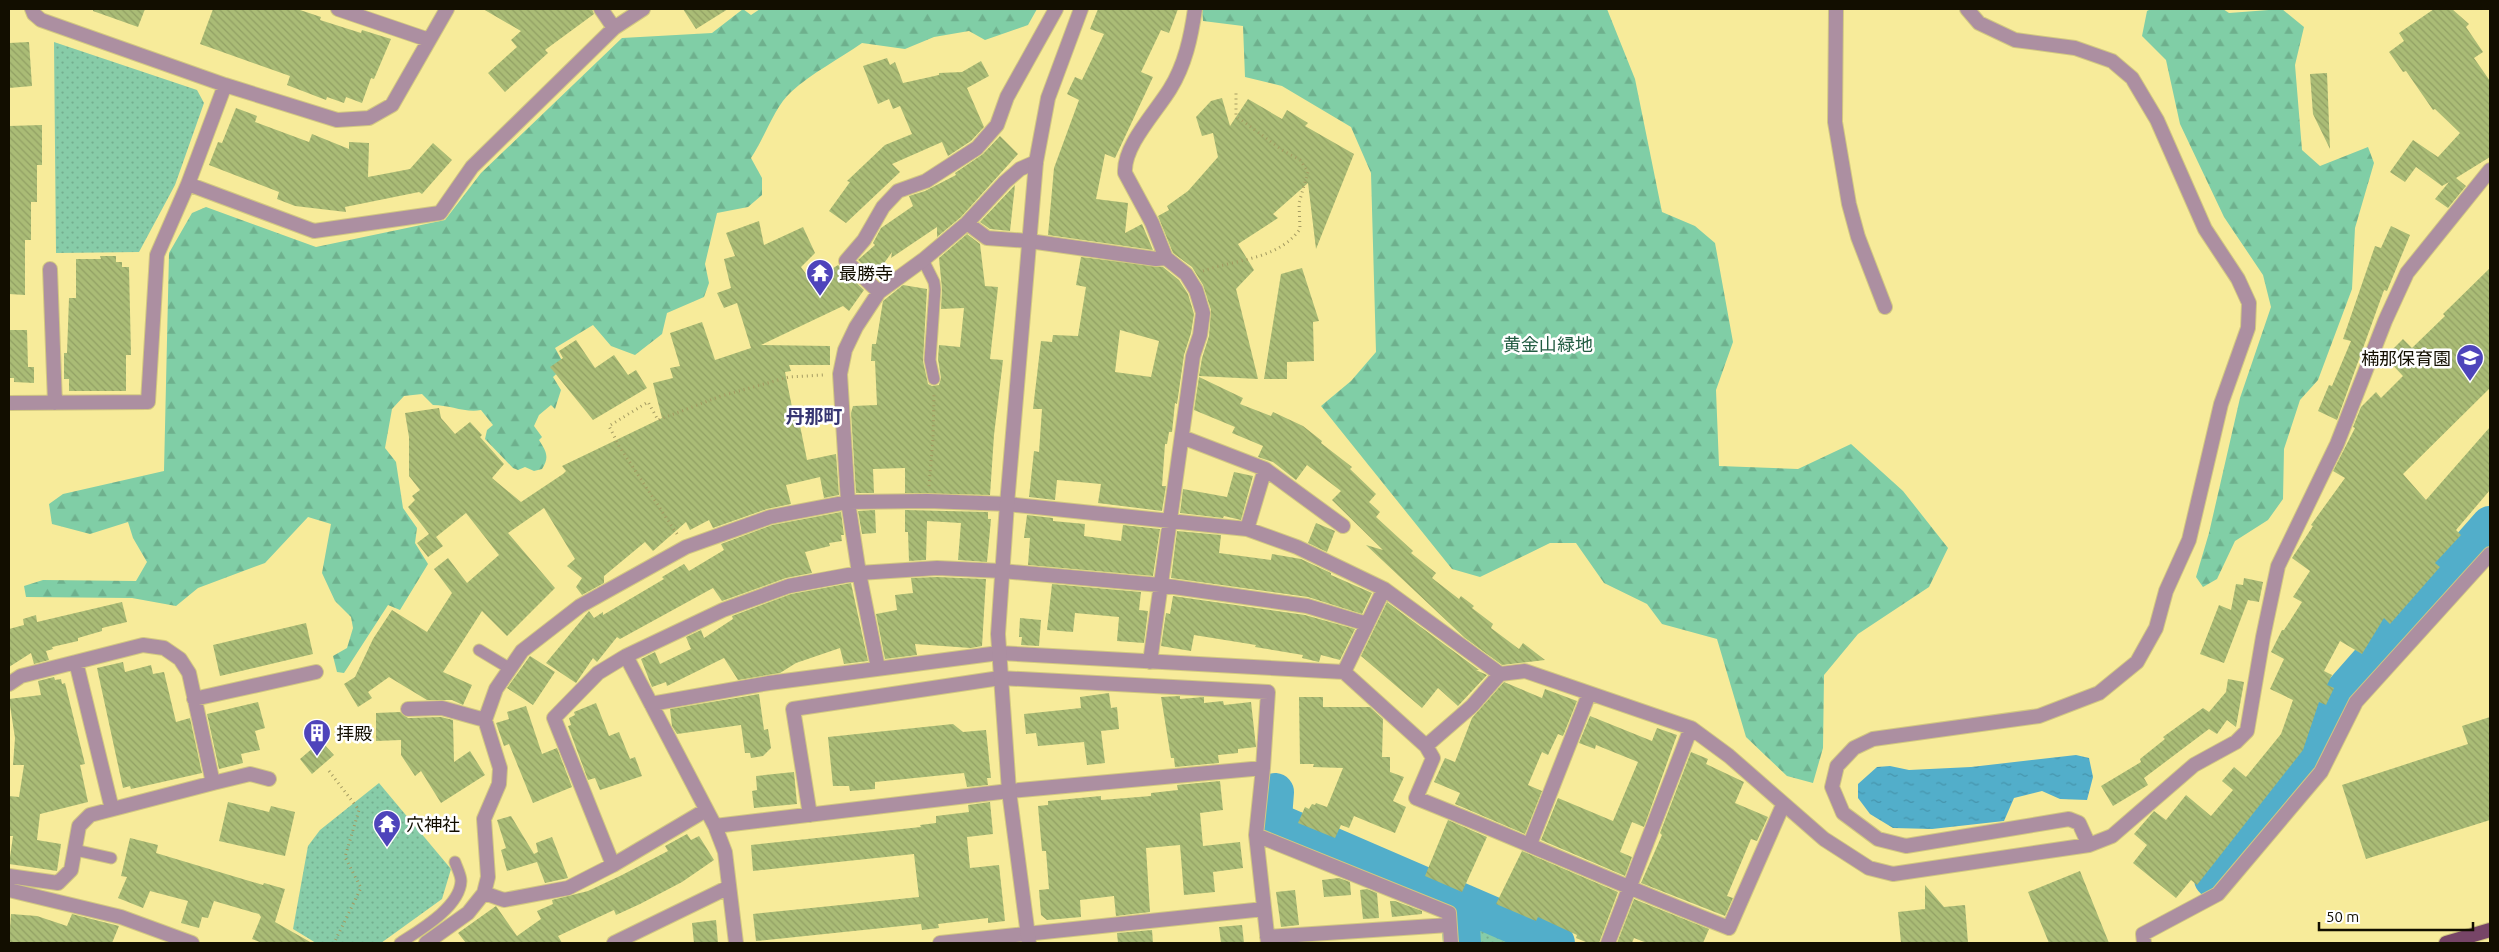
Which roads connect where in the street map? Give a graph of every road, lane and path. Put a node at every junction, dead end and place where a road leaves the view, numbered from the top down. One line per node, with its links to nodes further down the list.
1 (32, 9): 13 (street)
2 (338, 9): 12 (street)
3 (447, 9): 12 (street)
4 (601, 9): 11 (street)
5 (643, 9): 11 (street)
6 (1056, 9): 24 (street)
7 (1080, 9): 15 (street)
8 (1195, 9): 20 (street)
9 (1836, 9): 25 (street)
10 (1967, 9): 76 (street)
11 (614, 28): 17 (street)
12 (429, 40): 13 (street)
13 (226, 85): 17 (street)
14 (1236, 90): 23 (path)
15 (1036, 162): 18 (street); 19 (street)
16 (2490, 170): 76 (street)
17 (188, 184): 29 (street)
18 (967, 223): 19 (street); 21 (street)
19 (1029, 241): 20 (street); 34 (street)
20 (1166, 258): 23 (street)
21 (923, 260): 24 (street); 27 (lane)
22 (50, 269): 29 (street)
23 (1186, 274): 30 (street)
24 (879, 292): 26 (street)
25 (1885, 307)
26 (840, 374): 33 (street); 38 (path)
27 (934, 379): 32 (path)
28 (9, 403): 29 (street)
29 (55, 403)
30 (1182, 437): 31 (street); 35 (street)
31 (1265, 469): 36 (street); 37 (street)
32 (928, 501): 33 (street); 34 (street)
33 (848, 502): 38 (street); 41 (street)
34 (1007, 504): 35 (street); 40 (street)
35 (1169, 520): 37 (street); 42 (street)
36 (1343, 526)
37 (1247, 530): 43 (street)
38 (686, 547): 50 (street)
39 (2490, 554): 100 (street)
40 (1002, 571): 41 (street); 42 (street); 46 (street)
41 (859, 573): 47 (street); 51 (street)
42 (1160, 585): 44 (street); 49 (street)
43 (1384, 590): 44 (street); 54 (street)
44 (1368, 624): 53 (street)
45 (479, 650): 50 (lane)
46 (999, 653): 49 (street); 51 (street); 55 (street)
47 (626, 656): 59 (street); 80 (street)
48 (76, 662): 56 (street); 58 (street); 70 (street)
49 (1150, 662): 53 (street)
50 (509, 668): 61 (street)
51 (878, 668): 59 (street)
52 (316, 672): 58 (street)
53 (1344, 672): 63 (street)
54 (1500, 674): 57 (street); 63 (street)
55 (1000, 678): 64 (street); 68 (street); 72 (street)
56 (9, 684)
57 (1589, 694): 62 (street); 75 (street)
58 (194, 699): 67 (street)
59 (651, 704): 71 (street)
60 (408, 709): 61 (street)
61 (485, 720): 85 (street)
62 (1691, 728): 69 (street); 83 (street)
63 (1426, 746): 75 (street)
64 (1263, 768): 68 (street); 74 (street)
65 (329, 772): 92 (path)
66 (269, 779): 67 (street)
67 (213, 783): 70 (street)
68 (1009, 791): 72 (street); 89 (street)
69 (1783, 805): 76 (street); 83 (street)
70 (112, 809): 77 (street)
71 (706, 810): 73 (street); 80 (street)
72 (810, 814): 73 (street)
73 (715, 826): 82 (street)
74 (1256, 835): 86 (street); 87 (street)
75 (1530, 844): 83 (street)
76 (2089, 845)
77 (75, 850): 78 (lane); 81 (street)
78 (112, 858)
79 (455, 862): 93 (lane)
80 (613, 865): 85 (street)
81 (9, 876)
82 (729, 887): 95 (street); 96 (street)
83 (1630, 889): 99 (street)
84 (9, 890): 91 (street)
85 (484, 893): 94 (street)
86 (1264, 908): 89 (street); 90 (street)
87 (1449, 925): 90 (street); 98 (street)
88 (2490, 930): 101 (main road)
89 (1028, 938): 97 (street)
90 (1268, 940)
91 (192, 943)
92 (334, 943)
93 (400, 943)
94 (426, 943)
95 (614, 943)
96 (736, 943)
97 (940, 943)
98 (1451, 943)
99 (1608, 943)
100 (2144, 943)
101 (2446, 943)

